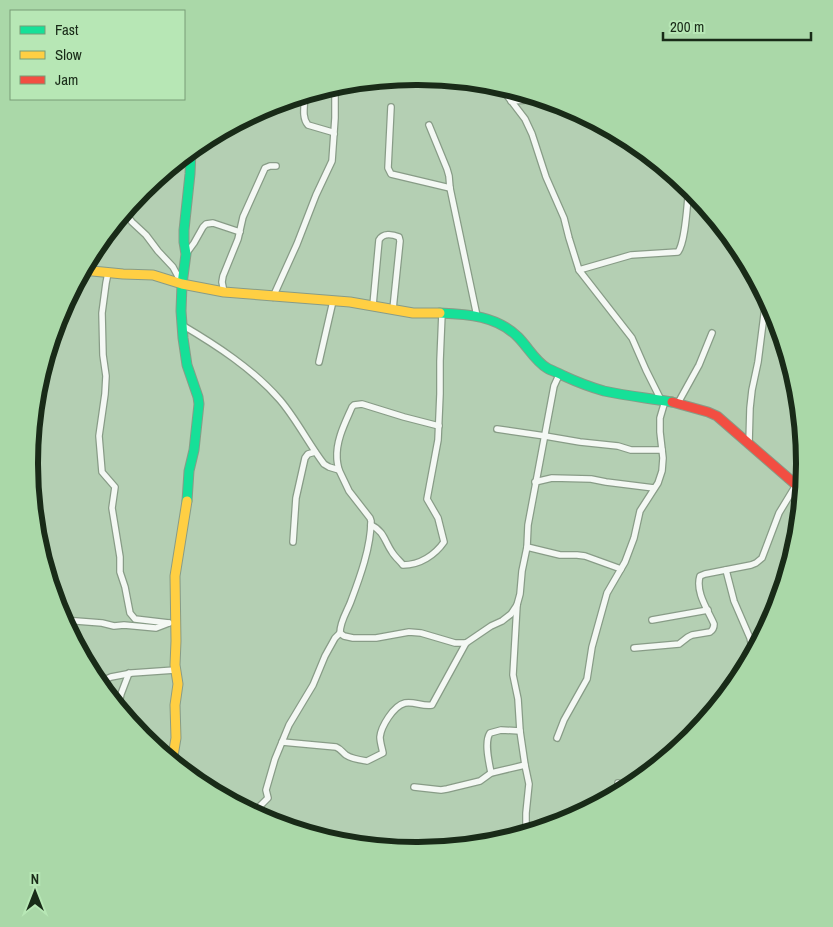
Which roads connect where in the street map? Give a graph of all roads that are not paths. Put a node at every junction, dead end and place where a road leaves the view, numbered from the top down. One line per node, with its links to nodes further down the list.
1 (335, 94): 8 (street)
2 (507, 95): 3 (street)
3 (511, 101): 4 (street); 16 (street)
4 (525, 101)
5 (305, 102): 8 (street)
6 (391, 107): 11 (street)
7 (429, 125): 11 (street)
8 (334, 134): 21 (street)
9 (191, 160): 15 (street)
10 (276, 166): 14 (street)
11 (450, 188): 27 (street)
12 (688, 200): 16 (street)
13 (129, 218): 19 (street)
14 (240, 232): 15 (street); 20 (street)
15 (186, 254): 19 (street)
16 (579, 270): 32 (street)
17 (90, 271): 18 (street)
18 (108, 273): 19 (street); 54 (street)
19 (182, 284): 20 (street); 28 (street)
20 (224, 292): 21 (street)
21 (273, 296): 22 (street)
22 (333, 300): 23 (street); 30 (street)
23 (373, 305): 24 (street); 24 (street)
24 (393, 309): 25 (street)
25 (442, 313): 27 (street); 34 (street)
26 (764, 313): 37 (street)
27 (478, 316): 31 (street)
28 (182, 325): 39 (street); 54 (street)
29 (712, 333): 33 (street)
30 (319, 362)
31 (560, 374): 32 (street); 36 (street)
32 (663, 400): 33 (street); 38 (street)
33 (678, 403): 37 (street)
34 (439, 426): 40 (street); 45 (street)
35 (497, 429): 36 (street)
36 (545, 436): 38 (street); 41 (street)
37 (749, 443): 42 (street)
38 (662, 450): 43 (street)
39 (315, 452): 40 (street); 46 (street)
40 (339, 470): 45 (street)
41 (535, 482): 43 (street); 47 (street)
42 (795, 484)
43 (654, 488): 48 (street)
44 (794, 493): 49 (street)
45 (371, 525): 55 (street)
46 (293, 542)
47 (527, 547): 48 (street); 50 (street)
48 (621, 569): 64 (street)
49 (726, 570): 51 (street); 57 (street)
50 (517, 605): 56 (street); 63 (street)
51 (708, 610): 52 (street); 58 (street)
52 (652, 620)
53 (72, 621): 54 (street)
54 (172, 621): 59 (street)
55 (340, 633): 56 (street); 65 (street)
56 (466, 642): 65 (street)
57 (751, 642)
58 (634, 648)
59 (175, 670): 60 (street); 66 (street)
60 (130, 673): 61 (street); 62 (street)
61 (105, 680)
62 (120, 699)
63 (520, 731): 67 (street); 68 (street)
64 (557, 738)
65 (282, 742): 70 (street)
66 (173, 753)
67 (525, 765): 68 (street); 71 (street)
68 (490, 772): 69 (street)
69 (414, 787)
70 (258, 808)
71 (526, 826)

